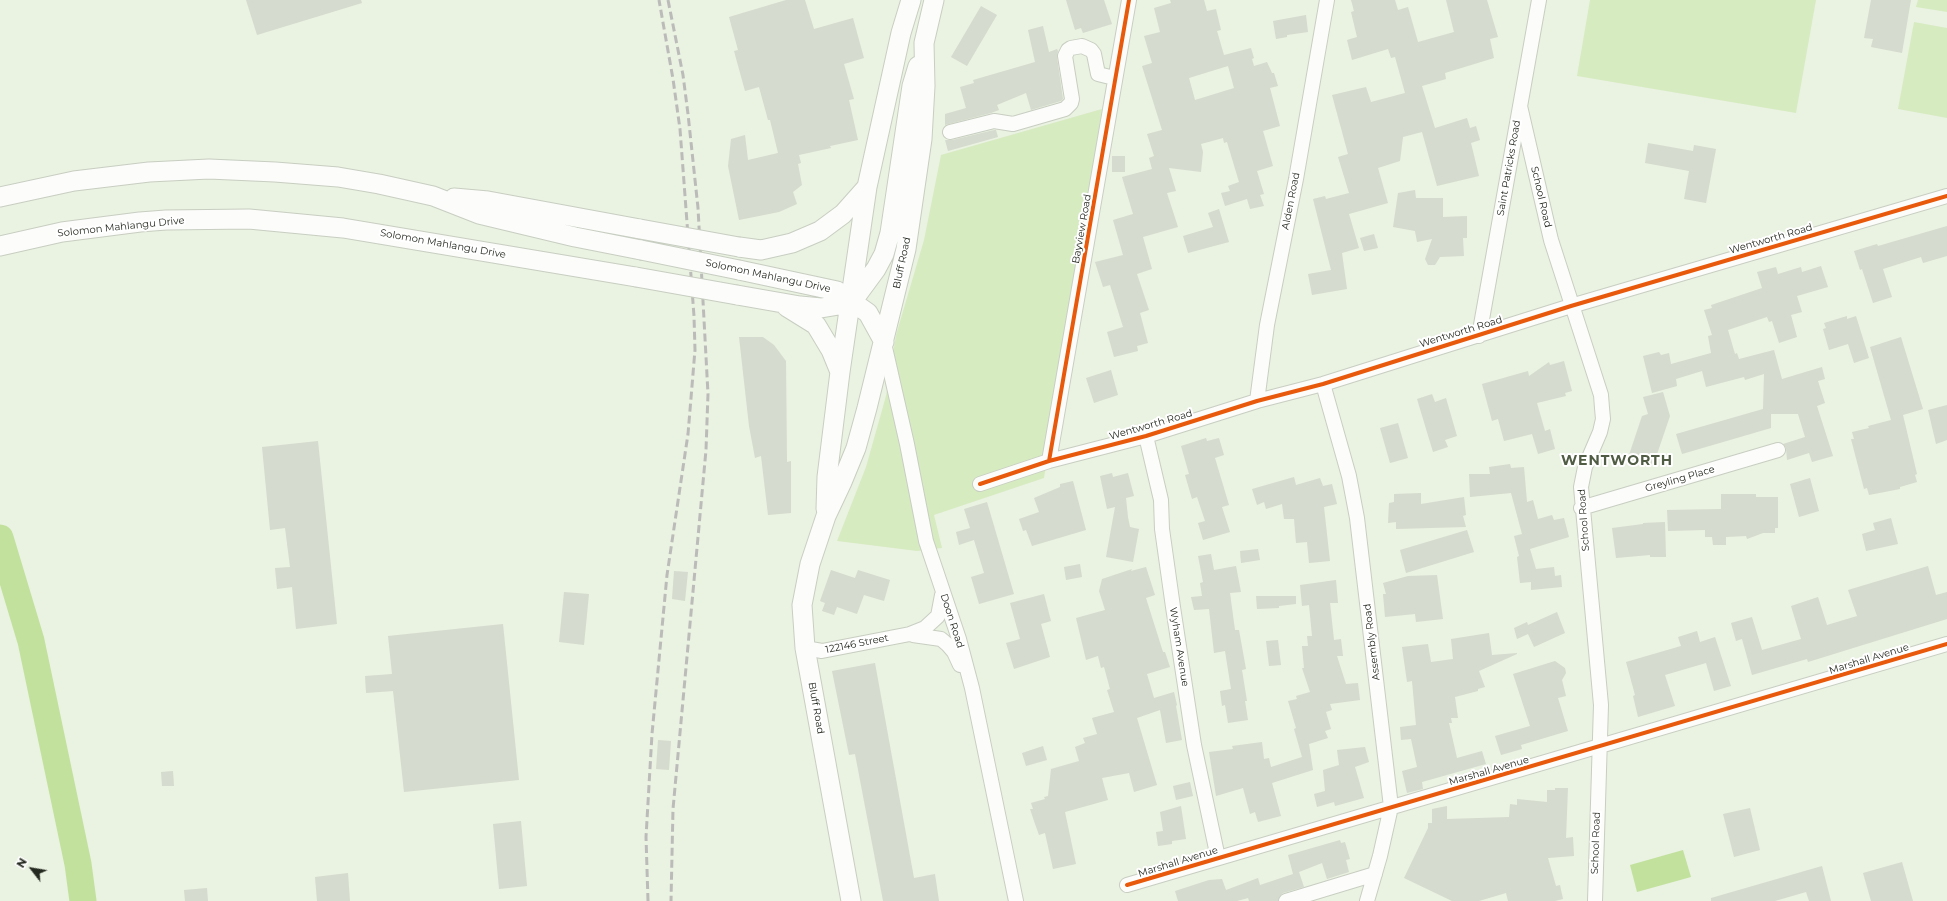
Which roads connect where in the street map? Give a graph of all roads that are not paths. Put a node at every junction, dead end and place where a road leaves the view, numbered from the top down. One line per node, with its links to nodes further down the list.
1 (911, 0): 10 (main road, Bluff Road)
2 (934, 0): 6 (main road, Bluff Road)
3 (1128, 0): 7 (street, Bayview Road)
4 (1327, 0): 22 (street, Alden Road)
5 (1539, 0): 8 (street, Saint Patricks Road)
6 (924, 44): 16 (main road); 19 (main road, Bluff Road)
7 (1114, 78): 9 (street); 25 (street, Bayview Road)
8 (1520, 106): 17 (street, School Road); 18 (street, Saint Patricks Road)
9 (950, 132)
10 (867, 187): 11 (main road, bridge); 16 (main road, Bluff Road)
11 (433, 196): 13 (main road, Solomon Mahlangu Drive); 16 (main road, Solomon Mahlangu Drive, bridge)
12 (1947, 196): 17 (street, Wentworth Road)
13 (0, 197)
14 (0, 246): 15 (main road, Solomon Mahlangu Drive, bridge)
15 (779, 302): 16 (main road, Solomon Mahlangu Drive); 20 (main road)
16 (852, 303): 19 (main road); 20 (main road, Bluff Road)
17 (1571, 306): 18 (street, Wentworth Road); 27 (street, School Road)
18 (1479, 336): 21 (street, Wentworth Road)
19 (884, 342): 28 (main road, Bluff Road); 29 (street, Doon Road)
20 (840, 372): 28 (main road, Bluff Road)
21 (1323, 384): 22 (street, Wentworth Road); 35 (street, Assembly Road)
22 (1257, 401): 23 (street, Wentworth Road)
23 (1146, 436): 25 (street, Wentworth Road); 36 (street, Wyham Avenue)
24 (1778, 450): 27 (street, Greyling Place)
25 (1049, 461): 26 (street, Wentworth Road)
26 (980, 484)
27 (1582, 508): 34 (street, School Road)
28 (826, 516): 32 (main road, Bluff Road)
29 (942, 592): 30 (street, 122146 Street); 33 (street, Doon Road)
30 (910, 634): 32 (street, 122146 Street); 33 (street, 122146 Street)
31 (1947, 644): 34 (street, Marshall Avenue)
32 (804, 648): 39 (main road, Bluff Road)
33 (972, 688): 40 (street, Doon Road)
34 (1599, 748): 35 (street, Marshall Avenue); 43 (street, School Road)
35 (1391, 807): 36 (street, Marshall Avenue); 37 (street, Assembly Road)
36 (1218, 858): 38 (street, Marshall Avenue)
37 (1375, 874): 41 (street); 42 (street, Assembly Road)
38 (1128, 885)
39 (851, 901)
40 (1016, 901)
41 (1286, 901)
42 (1367, 901)
43 (1595, 901)

